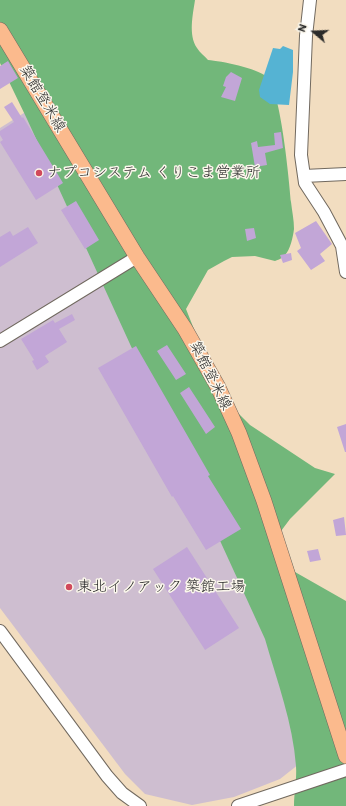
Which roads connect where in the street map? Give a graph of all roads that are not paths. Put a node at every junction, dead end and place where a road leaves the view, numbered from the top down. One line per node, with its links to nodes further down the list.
1 (310, 0): 4 (street)
2 (0, 30): 5 (main road, 築館登米線)
3 (346, 174): 4 (street)
4 (304, 176): 6 (street)
5 (137, 257): 7 (street); 9 (main road, 築館登米線)
6 (346, 272)
7 (0, 341)
8 (0, 631): 11 (street)
9 (346, 756)
10 (346, 770): 12 (street)
11 (140, 806)
12 (238, 806)

